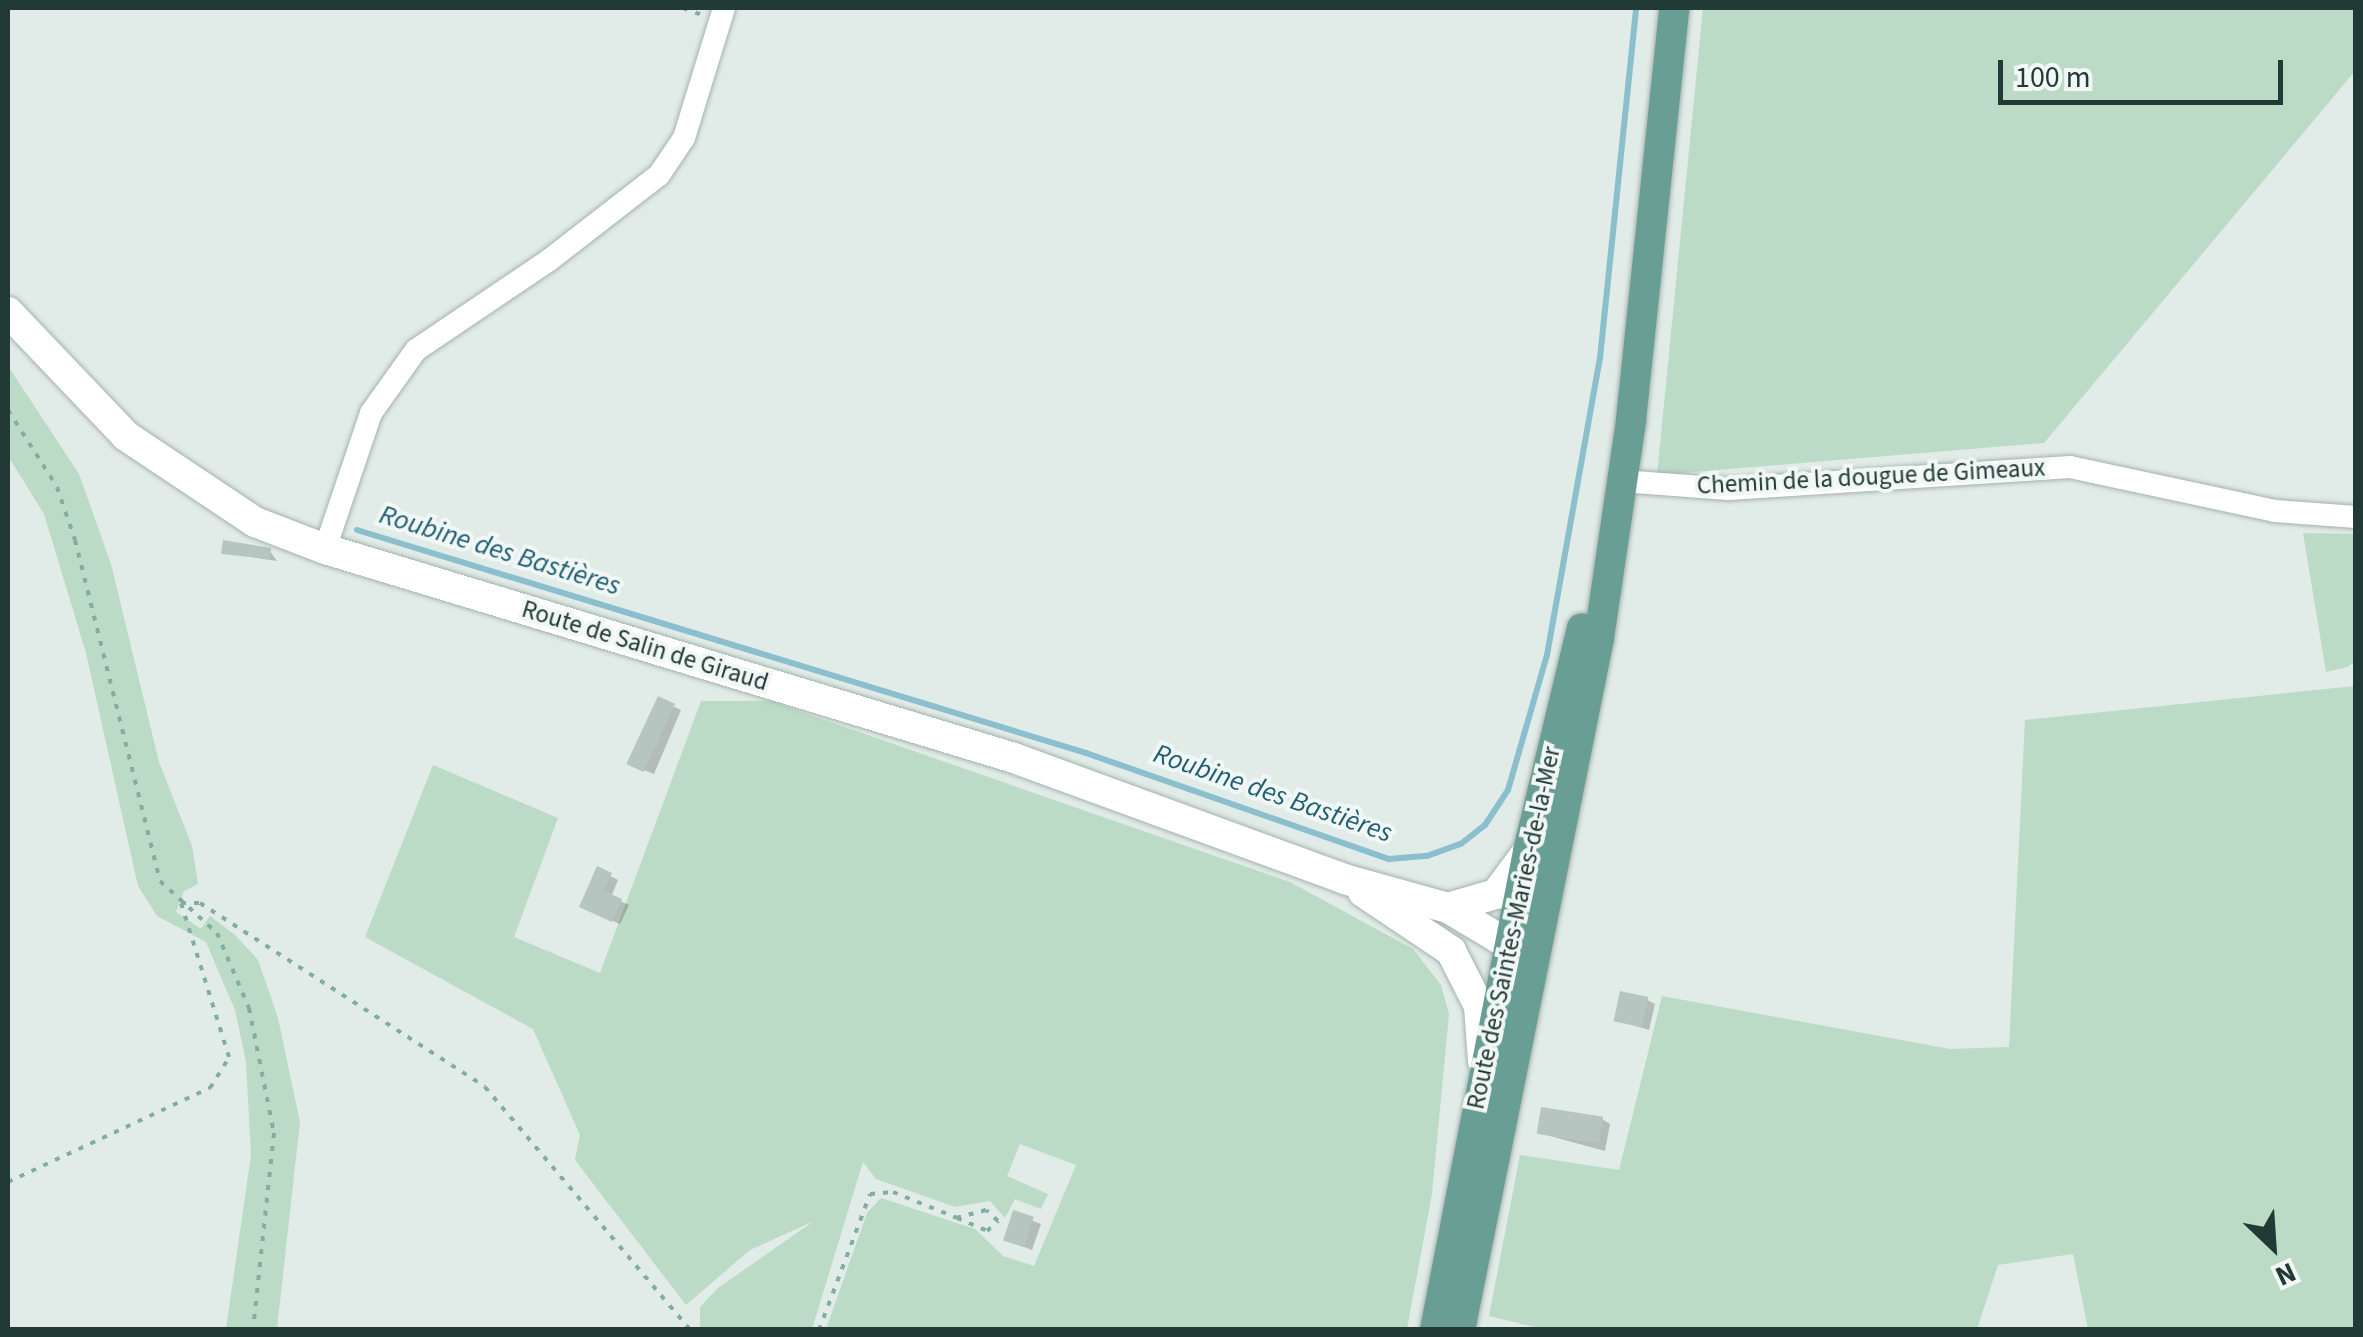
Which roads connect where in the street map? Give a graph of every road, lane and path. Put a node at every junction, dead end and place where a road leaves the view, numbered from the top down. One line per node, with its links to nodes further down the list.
1 (724, 8): 8 (street)
2 (1674, 8): 5 (main road, Route des Saintes-Maries-de-la-Mer)
3 (8, 312): 8 (main road, Route de Salin de Giraud)
4 (8, 410): 11 (path)
5 (1622, 481): 6 (street, Chemin de la dougue de Gimeaux); 7 (main road, Route des Saintes-Maries-de-la-Mer)
6 (2356, 517)
7 (1612, 530): 9 (main road, Route des Saintes-Maries-de-la-Mer); 14 (main road, Route des Saintes-Maries-de-la-Mer)
8 (325, 549): 10 (main road, Route de Salin de Giraud)
9 (1528, 850): 12 (main road); 14 (main road, Route des Saintes-Maries-de-la-Mer)
10 (1344, 879): 12 (main road, Route de Salin de Giraud); 13 (main road, Route de Salin de Giraud)
11 (181, 903): 16 (path); 18 (path); 19 (path)
12 (1448, 908): 14 (main road, Route de Salin de Giraud)
13 (1451, 950): 14 (main road, Route de Salin de Giraud); 15 (main road, Route de Salin de Giraud)
14 (1515, 954): 15 (main road, Route des Saintes-Maries-de-la-Mer); 22 (main road, Route des Saintes-Maries-de-la-Mer)
15 (1483, 1068): 21 (main road, Route des Saintes-Maries-de-la-Mer)
16 (8, 1182)
17 (957, 1218): 17 (path); 20 (path)
18 (253, 1330)
19 (690, 1330)
20 (819, 1330)
21 (1435, 1330)
22 (1460, 1330)

